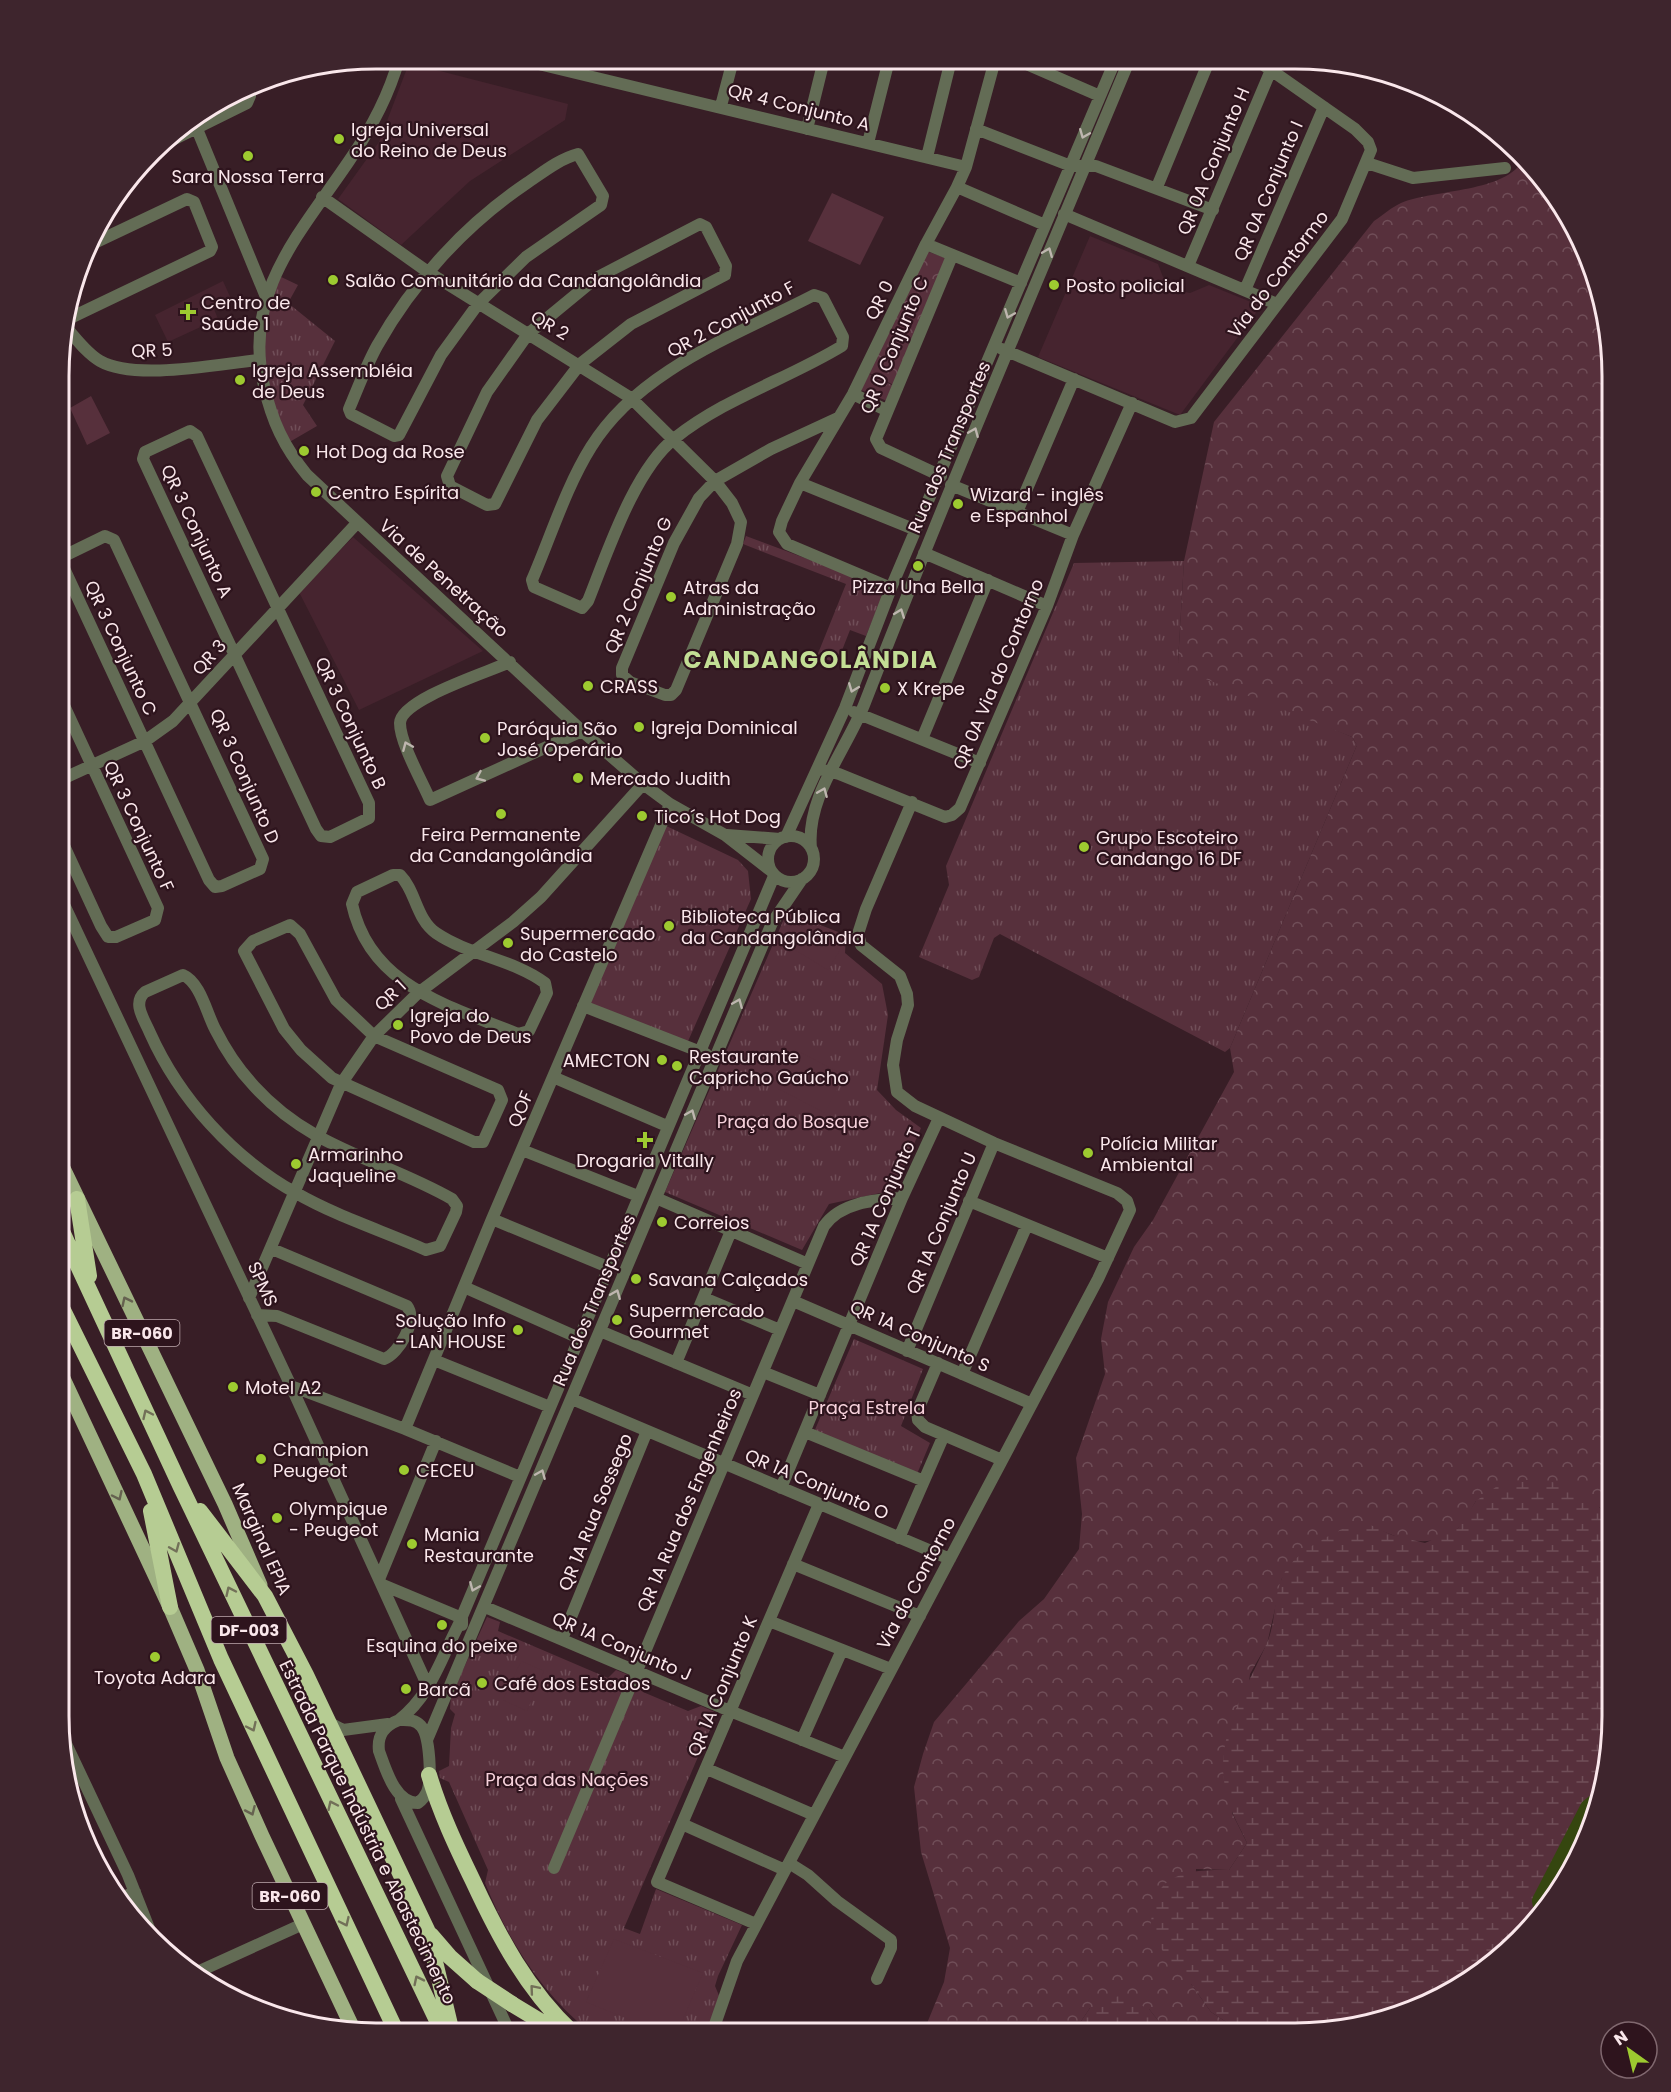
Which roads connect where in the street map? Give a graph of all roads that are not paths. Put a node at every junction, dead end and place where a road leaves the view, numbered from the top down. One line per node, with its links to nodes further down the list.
1 (395, 69): 30 (street, Via de Penetração)
2 (561, 69): 15 (street, QR 4 Conjunto A)
3 (731, 69): 15 (street)
4 (822, 69): 18 (street)
5 (887, 69): 21 (street)
6 (949, 69): 22 (street)
7 (993, 69): 19 (street, QR 0)
8 (1038, 69): 14 (street)
9 (1112, 69): 14 (street, Rua dos Transportes)
10 (1126, 69): 24 (street, Rua dos Transportes)
11 (1206, 69): 29 (street)
12 (1271, 70): 16 (street); 31 (street, QR 0A Conjunto H)
13 (250, 96): 17 (street)
14 (1100, 96): 25 (street, Rua dos Transportes, one-way to 25)
15 (721, 106): 18 (street, QR 4 Conjunto A)
16 (1324, 107): 23 (street); 40 (street, QR 0A Conjunto I)
17 (196, 129): 20 (street); 41 (street)
18 (807, 129): 21 (street, QR 4 Conjunto A)
19 (976, 129): 25 (street); 26 (street, QR 0)
20 (188, 133)
21 (868, 143): 22 (street, QR 4 Conjunto A)
22 (927, 157): 26 (street, QR 4 Conjunto A)
23 (1367, 163): 27 (street); 43 (street, Via do Contormo)
24 (1086, 165): 25 (street); 29 (street); 32 (street, Rua dos Transportes)
25 (1071, 166): 33 (street, Rua dos Transportes)
26 (966, 168): 28 (street, QR 0)
27 (1505, 168)
28 (957, 187): 33 (street); 35 (street, QR 0)
29 (1157, 187): 31 (street)
30 (322, 197): 38 (street, QR 2); 41 (street, Via de Penetração)
31 (1213, 210): 37 (street, QR 0A Conjunto H)
32 (1064, 214): 37 (street); 48 (street, Rua dos Transportes, one-way to 32)
33 (1045, 225): 39 (street, Rua dos Transportes)
34 (101, 240): 44 (street)
35 (926, 244): 36 (street); 52 (street, QR 0)
36 (952, 256): 39 (street); 55 (street, QR 0 Conjunto C)
37 (1188, 266): 40 (street)
38 (428, 272): 42 (street, QR 2); 42 (street); 42 (street)
39 (1021, 283): 47 (street, Rua dos Transportes, one-way to 47)
40 (1245, 290): 43 (street)
41 (266, 297): 49 (street, Via de Penetração)
42 (478, 304): 46 (street, QR 2)
43 (1277, 304): 54 (street, Via do Contormo)
44 (75, 318)
45 (73, 332): 49 (street, QR 5)
46 (528, 334): 50 (street, QR 2); 50 (street); 50 (street)
47 (995, 346): 48 (street, Via do Contormo); 58 (street, Rua dos Transportes)
48 (1008, 352): 51 (street, Via do Contormo); 61 (street, Rua dos Transportes, one-way to 48)
49 (258, 360): 64 (street, Via de Penetração)
50 (580, 364): 53 (street, QR 2)
51 (1074, 378): 54 (street, Via do Contormo); 63 (street)
52 (852, 394): 55 (street); 56 (street, QR 0)
53 (631, 398): 57 (street, QR 2); 57 (street); 57 (street, QR 2 Conjunto F)
54 (1132, 403): 66 (street, QR 0A Via do Contorno)
55 (886, 410): 58 (street, QR 0 Conjunto C)
56 (838, 418): 59 (street); 60 (street, QR 0)
57 (673, 439): 59 (street, QR 2)
58 (941, 476): 65 (street, Rua dos Transportes)
59 (715, 481): 62 (street, QR 2); 62 (street, QR 2 Conjunto G)
60 (800, 483): 65 (street); 73 (street, QR 0)
61 (951, 485): 63 (street); 67 (street, Rua dos Transportes)
62 (737, 511)
63 (1017, 512): 66 (street)
64 (357, 523): 75 (street, QR 3); 77 (street, Via de Penetração)
65 (916, 530): 69 (street, Rua dos Transportes)
66 (1073, 535): 74 (street, QR 0A Via do Contorno)
67 (924, 553): 70 (street, Rua dos Transportes); 72 (street)
68 (69, 554): 78 (street, QR 3 Conjunto C)
69 (902, 563): 70 (street); 73 (street, Rua dos Transportes)
70 (917, 568): 80 (street, Rua dos Transportes, one-way to 70)
71 (69, 579): 84 (street, QR 3 Conjunto C)
72 (988, 580): 74 (street); 83 (street)
73 (891, 588): 79 (street, Rua dos Transportes, one-way to 79)
74 (1047, 606): 85 (street, QR 0A Via do Contorno)
75 (278, 610): 76 (street, QR 3); 76 (street, QR 3 Conjunto A); 76 (street, QR 3 Conjunto B)
76 (235, 656): 78 (street, QR 3)
77 (510, 662): 82 (street, Via de Penetração); 82 (street, one-way to 77)
78 (192, 703): 84 (street, QR 3); 84 (street, QR 3 Conjunto D)
79 (845, 708): 80 (street); 87 (street, Rua dos Transportes)
80 (860, 715): 83 (street); 87 (street, Rua dos Transportes)
81 (69, 716): 86 (street, QR 3 Conjunto F)
82 (582, 731): 89 (street, Via de Penetração)
83 (922, 739): 85 (street)
84 (145, 741): 86 (street, QR 3)
85 (980, 763): 90 (street, QR 0A Via do Contorno)
86 (92, 766): 88 (street, QR 3); 95 (street, QR 3 Conjunto F)
87 (825, 770): 90 (street); 93 (street, Rua dos Transportes); 94 (street, Rua dos Transportes, one-way to 87)
88 (69, 776)
89 (643, 784): 91 (street, Via de Penetração); 99 (street, QR 1)
90 (912, 802): 107 (street)
91 (670, 804): 92 (street, Via de Penetração); 101 (street, QOF)
92 (725, 835): 93 (street, Via de Penetração); 96 (street, Via de Penetração)
93 (783, 838): 94 (street); 96 (street)
94 (811, 848): 97 (street)
95 (69, 857)
96 (772, 873): 97 (street); 103 (street, Rua dos Transportes)
97 (802, 879): 104 (street, Rua dos Transportes, one-way to 97)
98 (69, 915): 131 (street, SPMS)
99 (474, 951): 100 (street, QR 1); 100 (street); 100 (street)
100 (418, 993): 102 (street, QR 1)
101 (583, 1006): 103 (street); 105 (street, QOF)
102 (374, 1036): 106 (street, QR 1); 106 (street); 106 (street)
103 (700, 1052): 104 (street); 108 (street, Rua dos Transportes)
104 (715, 1057): 115 (street, Rua dos Transportes, one-way to 104)
105 (553, 1077): 108 (street); 111 (street, QOF)
106 (341, 1084): 109 (street, QR 1)
107 (939, 1118): 110 (street); 116 (street, QR 1A Conjunto T)
108 (667, 1126): 114 (street, Rua dos Transportes)
109 (318, 1138): 113 (street, QR 1); 113 (street); 113 (street)
110 (994, 1143): 118 (street, QR 1A Conjunto U); 126 (street, Via do Contorno)
111 (522, 1150): 114 (street); 119 (street, QOF)
112 (69, 1182): 117 (main road, Marginal EPIA / BR-060)
113 (296, 1193): 124 (street, QR 1)
114 (638, 1196): 123 (street, Rua dos Transportes)
115 (656, 1198): 121 (street); 125 (street, Rua dos Transportes)
116 (902, 1198): 127 (street, QR 1A Rua dos Engenheiros); 135 (street, QR 1A Conjunto T)
117 (77, 1199): 130 (highway); 174 (main road, Marginal EPIA / BR-060, one-way to 117)
118 (969, 1201): 120 (street); 142 (street, QR 1A Conjunto U)
119 (492, 1219): 128 (street); 129 (street, QOF)
120 (1027, 1225): 126 (street); 147 (street)
121 (731, 1231): 127 (street); 132 (street)
122 (69, 1245): 130 (highway, Estrada Parque Indústria e Abastecimento / DF-003)
123 (616, 1246): 125 (street); 128 (street, Rua dos Transportes)
124 (272, 1249): 131 (street, QR 1); 134 (street)
125 (633, 1253): 139 (street, Rua dos Transportes, one-way to 125)
126 (1108, 1258): 153 (street, Via do Contorno)
127 (808, 1264): 133 (street, QR 1A Rua dos Engenheiros)
128 (608, 1267): 141 (street, Rua dos Transportes)
129 (464, 1287): 141 (street); 143 (street, QOF)
130 (92, 1295): 165 (highway, Estrada Parque Indústria e Abastecimento / DF-003, one-way to 130)
131 (249, 1298): 134 (street, SPMS)
132 (704, 1298): 138 (street); 144 (street)
133 (793, 1301): 135 (street, QR 1A Conjunto S); 138 (street, QR 1A Rua dos Engenheiros)
134 (257, 1315): 148 (street, SPMS)
135 (850, 1324): 142 (street, QR 1A Conjunto S); 151 (street, QR 1A Conjunto T)
136 (69, 1325): 140 (highway, DF-003)
137 (69, 1329): 140 (highway)
138 (780, 1330): 146 (street, QR 1A Rua dos Engenheiros)
139 (600, 1332): 144 (street); 152 (street, Rua dos Transportes)
140 (73, 1334): 162 (highway, DF-003)
141 (579, 1338): 154 (street, Rua dos Transportes)
142 (908, 1351): 145 (street, QR 1A Conjunto S)
143 (434, 1360): 154 (street); 155 (street, QOF)
144 (676, 1363): 150 (street)
145 (938, 1364): 147 (street, QR 1A Conjunto S); 158 (street)
146 (763, 1372): 150 (street, QR 1A Rua dos Engenheiros); 151 (street)
147 (962, 1374): 153 (street, QR 1A Conjunto S)
148 (291, 1386): 155 (street); 173 (street, SPMS)
149 (69, 1391): 176 (main road, BR-060, one-way to 176)
150 (753, 1395): 161 (street, QR 1A Rua dos Engenheiros)
151 (820, 1395): 157 (street, QR 1A Conjunto T)
152 (572, 1399): 156 (street, QR 1A Conjunto O); 169 (street, Rua dos Transportes, one-way to 152)
153 (1032, 1404): 160 (street, Via do Contorno)
154 (550, 1407): 163 (street, Rua dos Transportes)
155 (405, 1429): 159 (street)
156 (647, 1431): 161 (street, QR 1A Conjunto O); 181 (street, QR 1A Rua Sossego)
157 (805, 1432): 164 (street); 166 (street, QR 1A Conjunto T)
158 (944, 1435): 160 (street); 164 (street)
159 (436, 1442): 163 (street); 173 (street)
160 (1002, 1460): 171 (street, Via do Contorno)
161 (724, 1465): 166 (street, QR 1A Conjunto O); 184 (street, QR 1A Rua dos Engenheiros)
162 (144, 1474): 176 (highway); 211 (highway, DF-003, one-way to 211)
163 (520, 1477): 168 (street, Rua dos Transportes)
164 (924, 1481): 170 (street)
165 (180, 1485): 174 (highway); 212 (highway, Estrada Parque Indústria e Abastecimento / DF-003, one-way to 165)
166 (781, 1488): 167 (street, QR 1A Conjunto O)
167 (819, 1504): 170 (street, QR 1A Conjunto O); 172 (street, QR 1A Conjunto K)
168 (508, 1505): 169 (street); 178 (street, Rua dos Transportes, one-way to 178)
169 (525, 1512): 175 (street, Rua dos Transportes)
170 (899, 1538): 171 (street, QR 1A Conjunto O)
171 (950, 1559): 177 (street, Via do Contorno)
172 (793, 1564): 177 (street); 179 (street, QR 1A Conjunto K)
173 (381, 1581): 178 (street); 185 (street, SPMS)
174 (265, 1596): 187 (highway, Marginal EPIA / BR-060)
175 (485, 1606): 180 (street, Rua dos Transportes); 181 (street, QR 1A Conjunto J)
176 (170, 1607): 205 (main road, BR-060, one-way to 205)
177 (920, 1616): 183 (street, Via do Contorno)
178 (462, 1618): 180 (street); 185 (street, Rua dos Transportes)
179 (769, 1621): 182 (street); 186 (street, QR 1A Conjunto K)
180 (472, 1633): 189 (street, Rua dos Transportes)
181 (562, 1639): 184 (street, QR 1A Conjunto J)
182 (842, 1650): 183 (street); 190 (street)
183 (891, 1669): 191 (street, Via do Contorno)
184 (637, 1672): 186 (street, QR 1A Conjunto J); 201 (street, QR 1A Rua dos Engenheiros)
185 (429, 1689): 188 (street, Rua dos Transportes)
186 (730, 1712): 190 (street, QR 1A Conjunto J); 193 (street, QR 1A Conjunto K)
187 (328, 1722): 188 (street); 207 (highway, Marginal EPIA / BR-060)
188 (394, 1722): 189 (street); 195 (street)
189 (427, 1740): 194 (street)
190 (802, 1740): 191 (street, QR 1A Conjunto J)
191 (845, 1756): 197 (street, Via do Contorno)
192 (72, 1757): 202 (street)
193 (707, 1769): 197 (street); 198 (street, QR 1A Conjunto K)
194 (429, 1775): 196 (street); 216 (highway, one-way to 194)
195 (401, 1799): 196 (street); 199 (street)
196 (418, 1803): 199 (street)
197 (814, 1815): 200 (street, Via do Contorno)
198 (682, 1824): 200 (street); 206 (street, QR 1A Conjunto K)
199 (419, 1837): 214 (street)
200 (787, 1866): 206 (street, Via do Contorno); 209 (street)
201 (554, 1868)
202 (135, 1892): 203 (street); 204 (street)
203 (127, 1895)
204 (146, 1920)
205 (303, 1924): 208 (street); 210 (main road, BR-060)
206 (756, 1924): 217 (street, Via do Contorno)
207 (428, 1932): 213 (highway); 215 (highway, BR-060, bridge)
208 (203, 1970)
209 (877, 1979)
210 (349, 2021)
211 (393, 2023)
212 (438, 2023)
213 (450, 2023)
214 (505, 2023)
215 (543, 2023)
216 (564, 2023)
217 (715, 2023)

